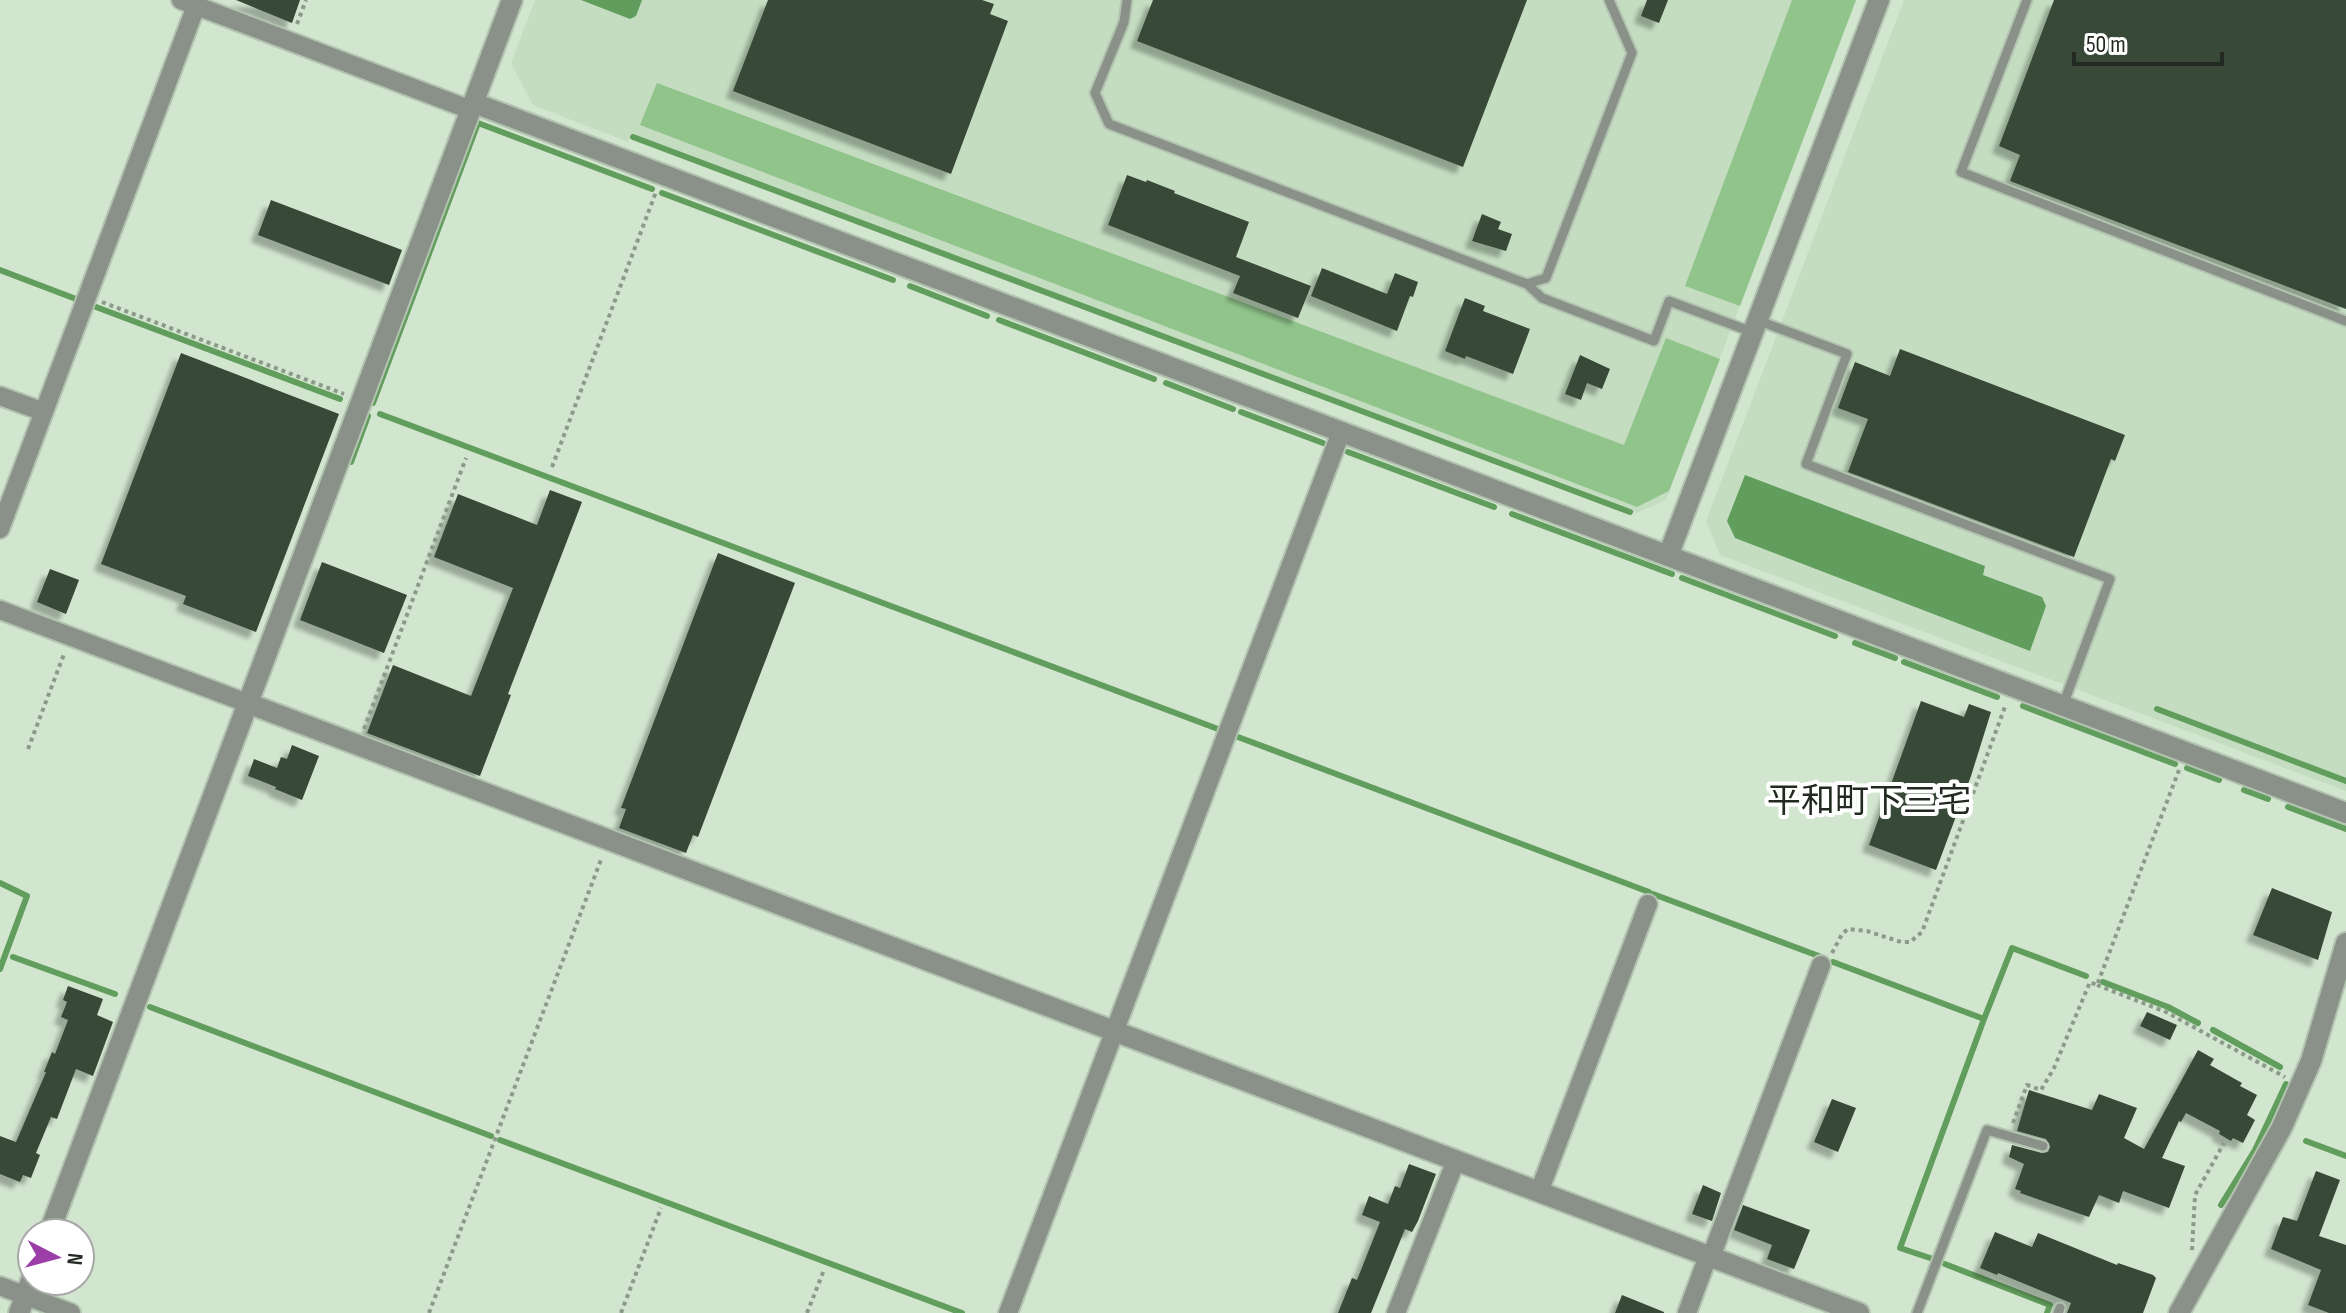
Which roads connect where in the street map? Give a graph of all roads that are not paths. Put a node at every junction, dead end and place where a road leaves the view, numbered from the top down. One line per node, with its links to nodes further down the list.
1 (512, 0): 7 (street)
2 (1127, 0): 8 (lane)
3 (1609, 0): 8 (lane)
4 (1879, 0): 10 (street)
5 (2027, 0): 9 (lane)
6 (188, 3): 7 (street); 12 (street)
7 (472, 106): 13 (street); 17 (street)
8 (1527, 284): 10 (lane)
9 (2346, 321)
10 (1755, 326): 15 (street); 18 (lane)
11 (0, 396): 12 (street)
12 (44, 412): 14 (street)
13 (1341, 432): 15 (street); 23 (street)
14 (0, 529)
15 (1668, 556): 18 (street)
16 (0, 610): 17 (street)
17 (247, 703): 23 (street); 27 (street)
18 (2063, 706): 19 (street)
19 (2346, 813)
20 (1648, 904): 26 (street)
21 (2346, 943): 36 (street)
22 (1821, 965): 28 (street)
23 (1114, 1031): 25 (street); 31 (street)
24 (2043, 1146): 35 (lane)
25 (1456, 1160): 26 (street); 32 (street)
26 (1539, 1192): 28 (street)
27 (55, 1217)
28 (1710, 1256): 33 (street); 34 (street)
29 (30, 1297): 30 (street)
30 (71, 1313)
31 (1008, 1313)
32 (1396, 1313)
33 (1687, 1313)
34 (1859, 1313)
35 (1917, 1313)
36 (2179, 1313)

